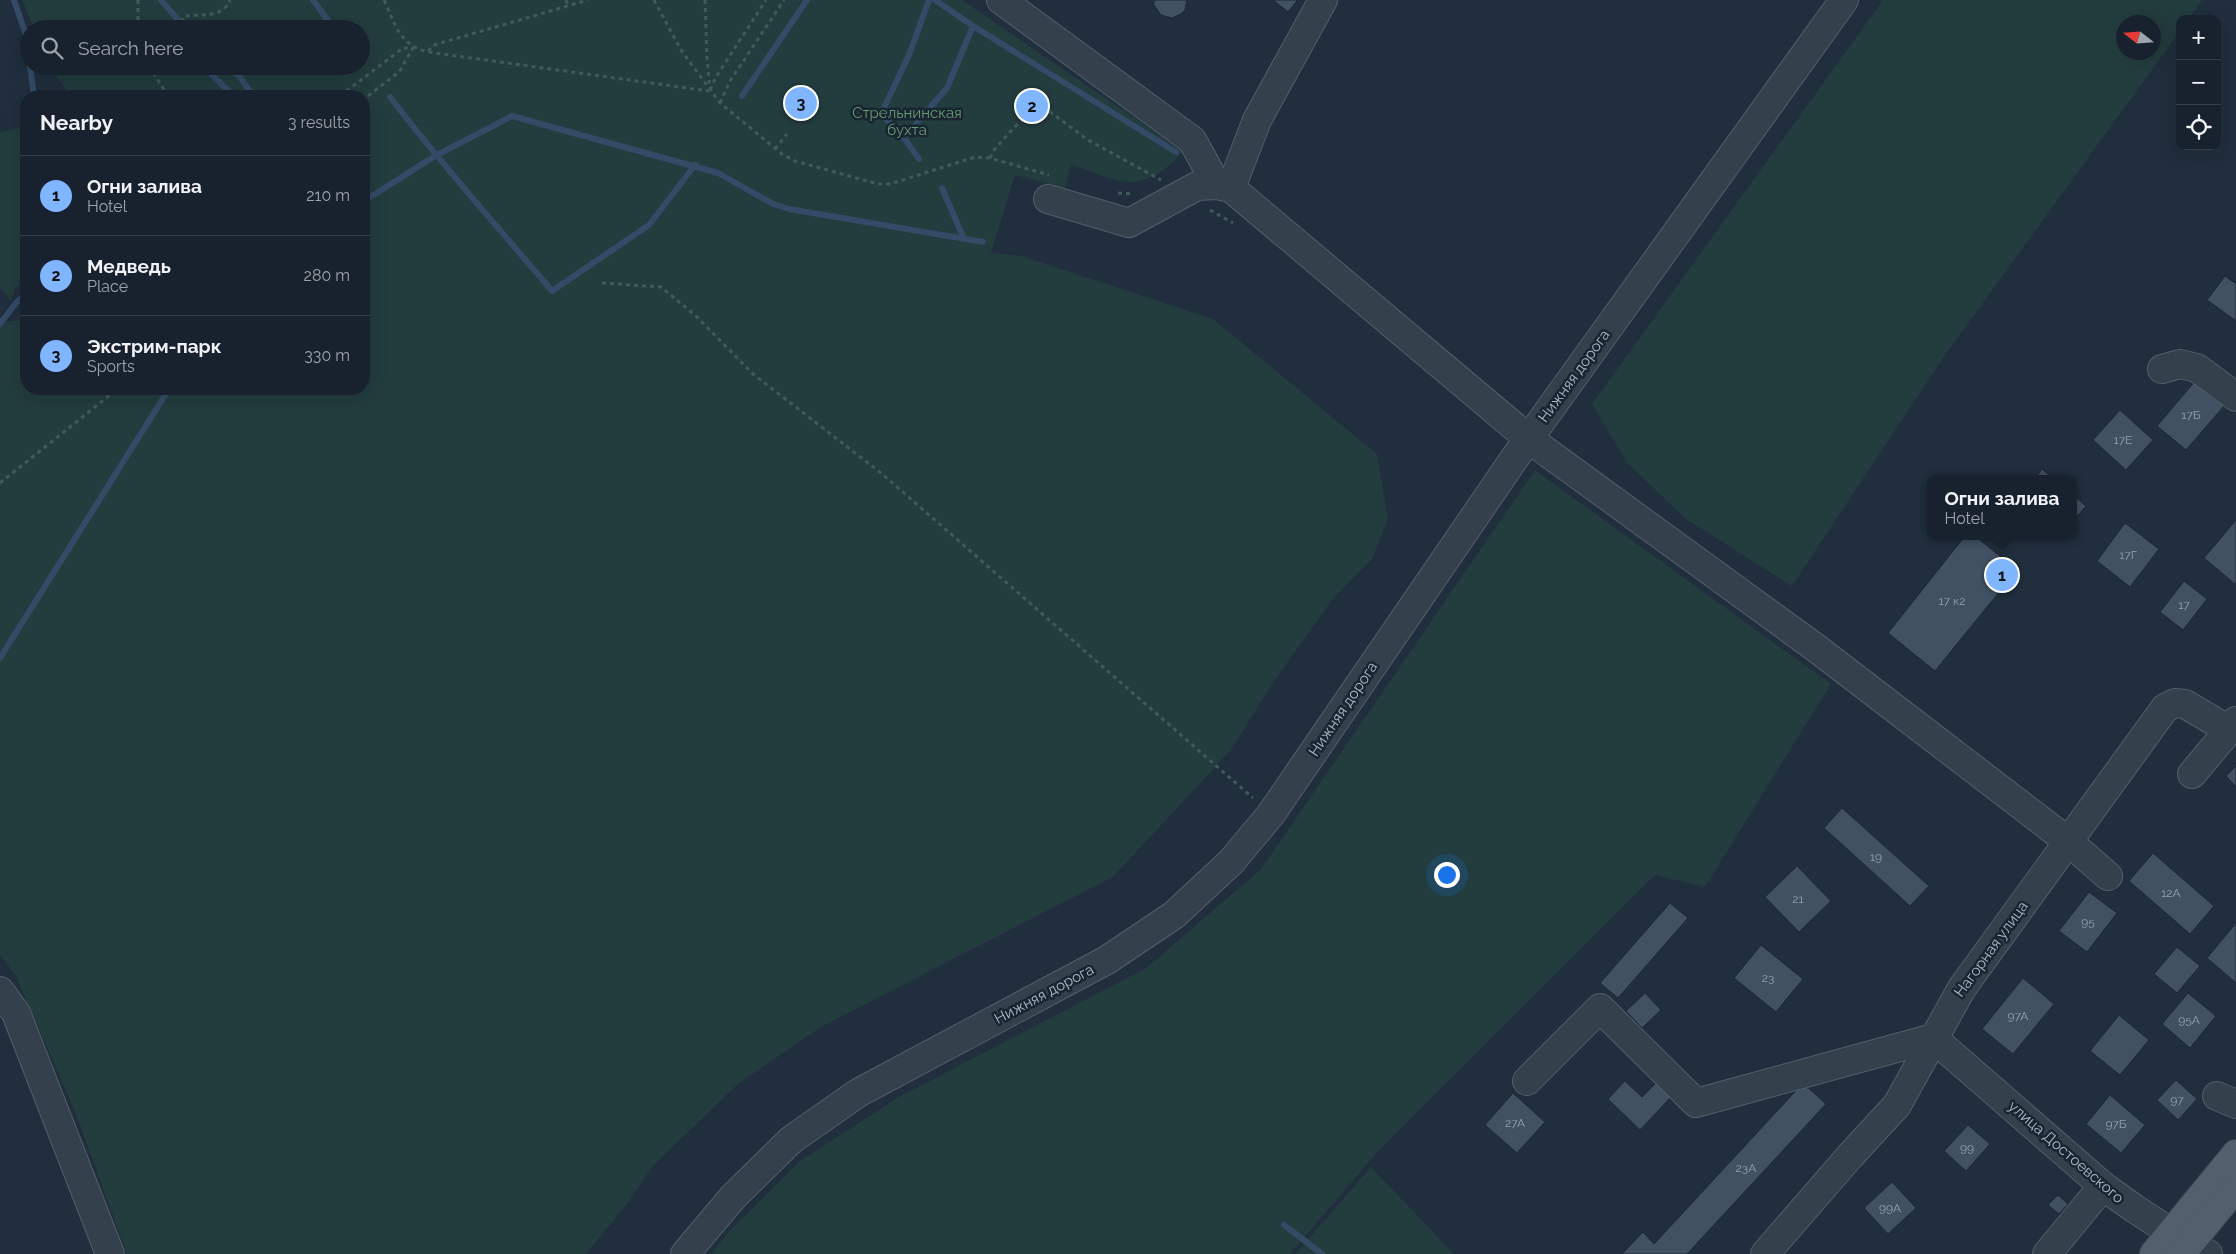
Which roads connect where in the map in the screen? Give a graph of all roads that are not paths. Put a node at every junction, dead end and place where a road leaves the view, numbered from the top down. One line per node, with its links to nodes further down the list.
1 (1001, 0): 4 (street)
2 (1323, 0): 4 (street)
3 (1844, 0): 8 (street, Нижняя дорога)
4 (1224, 186): 5 (street); 8 (street)
5 (1051, 188)
6 (2162, 369): 7 (street)
7 (2236, 397)
8 (1529, 438): 11 (street); 21 (street, Нижняя дорога)
9 (2232, 726): 10 (street); 11 (street, Нагорная улица)
10 (2192, 774)
11 (2069, 842): 12 (street); 14 (street, Нагорная улица)
12 (2108, 876)
13 (0, 991): 20 (street)
14 (1933, 1038): 15 (street); 17 (street, улица Достоевского); 22 (street, Нагорная улица)
15 (1526, 1081)
16 (2236, 1154): 19 (main road)
17 (2103, 1186): 19 (street, улица Достоевского); 23 (street)
18 (2236, 1187): 19 (main road)
19 (2188, 1246): 24 (main road)
20 (110, 1254)
21 (685, 1254)
22 (1765, 1254)
23 (2047, 1254)
24 (2154, 1254)

